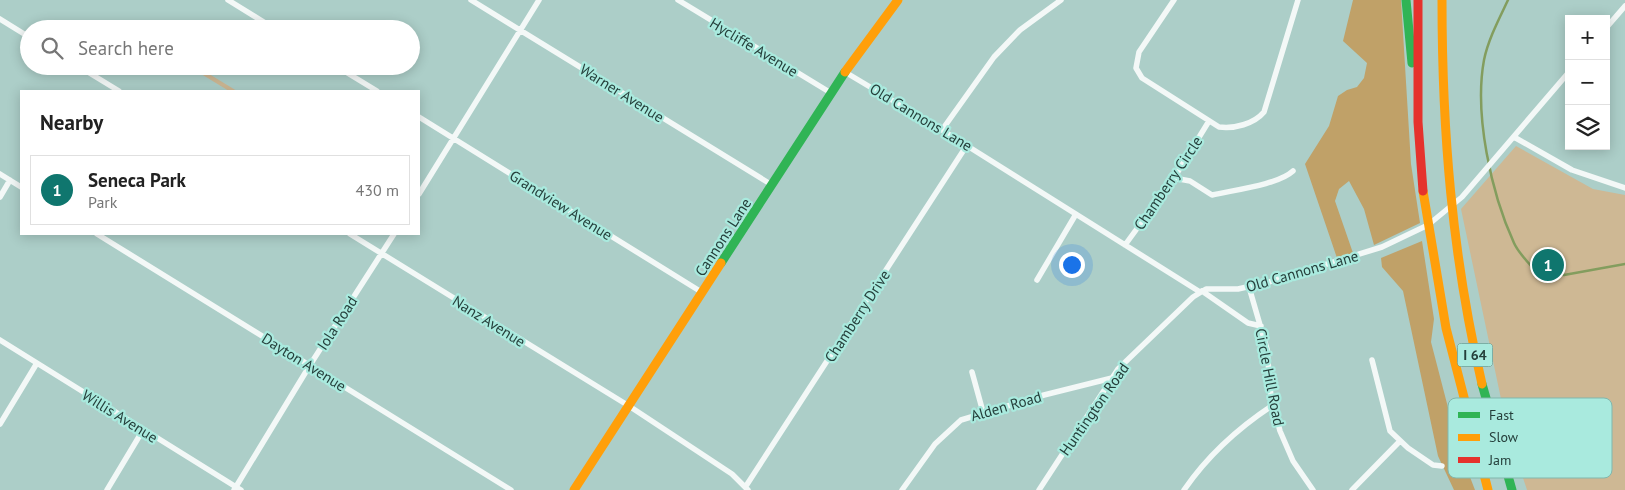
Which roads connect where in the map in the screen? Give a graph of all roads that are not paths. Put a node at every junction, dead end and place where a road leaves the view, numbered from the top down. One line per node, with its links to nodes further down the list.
1 (228, 0): 14 (street)
2 (471, 0): 17 (street, Warner Avenue)
3 (539, 0): 17 (street)
4 (678, 0): 24 (street, Hycliffe Avenue)
5 (898, 0): 18 (main road, Cannons Lane)
6 (1061, 0): 28 (street)
7 (1174, 0): 26 (street, Chamberry Circle)
8 (1298, 0): 26 (street, Chamberry Circle)
9 (1406, 0): 27 (main road)
10 (1418, 0): 27 (main road, I 64)
11 (1442, 0): 59 (main road, I 64)
12 (1625, 6): 15 (street)
13 (0, 19): 16 (street)
14 (260, 20)
15 (1610, 23)
16 (20, 31)
17 (520, 31): 29 (street); 36 (street, Warner Avenue)
18 (846, 72): 24 (main road, Cannons Lane); 28 (street, Old Cannons Lane)
19 (93, 75): 22 (street)
20 (351, 75): 23 (street)
21 (1565, 77): 30 (street, Old Cannons Lane)
22 (117, 90)
23 (375, 90)
24 (831, 93): 36 (main road, Cannons Lane)
25 (420, 118): 29 (street, Grandview Avenue)
26 (1209, 121): 34 (street, Chamberry Circle)
27 (1418, 121): 58 (main road, I 64)
28 (942, 130): 31 (street, Old Cannons Lane)
29 (454, 138): 39 (street); 50 (street, Grandview Avenue)
30 (1514, 138): 38 (street); 48 (street, Old Cannons Lane)
31 (967, 145): 41 (street, Old Cannons Lane); 68 (street, Chamberry Drive)
32 (1293, 172): 34 (street)
33 (0, 174): 35 (street)
34 (1174, 178): 45 (street, Chamberry Circle)
35 (10, 180): 37 (street); 40 (street)
36 (772, 185): 50 (main road, Cannons Lane)
37 (20, 186)
38 (1625, 188)
39 (420, 192)
40 (0, 197)
41 (1076, 214): 45 (street, Old Cannons Lane); 47 (street)
42 (99, 235): 55 (street, Dayton Avenue)
43 (352, 235): 46 (street, Nanz Avenue)
44 (393, 235): 46 (street, Iola Road)
45 (1125, 245): 49 (street, Old Cannons Lane)
46 (382, 253): 55 (street, Iola Road); 61 (street, Nanz Avenue)
47 (1037, 280)
48 (1249, 287): 49 (street, Old Cannons Lane); 51 (street, Circle Hill Road)
49 (1201, 292): 51 (street); 57 (street, Huntington Road)
50 (703, 293): 61 (main road, Cannons Lane)
51 (1261, 326): 60 (street, Circle Hill Road)
52 (0, 340): 54 (street, Willis Avenue)
53 (1372, 360): 65 (street)
54 (37, 363): 63 (street); 64 (street, Willis Avenue)
55 (310, 365): 69 (street, Iola Road); 71 (street, Dayton Avenue)
56 (972, 372): 62 (street)
57 (1112, 378): 62 (street, Alden Road); 74 (street, Huntington Road)
58 (1464, 398)
59 (1484, 398)
60 (1273, 405): 75 (street); 76 (street, Circle Hill Road)
61 (629, 406): 68 (street, Nanz Avenue); 72 (main road, Cannons Lane)
62 (983, 412): 73 (street, Alden Road)
63 (0, 424)
64 (143, 430): 69 (street, Willis Avenue); 70 (street)
65 (1400, 441): 66 (street); 77 (street)
66 (1442, 466)
67 (1508, 478): 78 (main road, I 64)
68 (747, 488)
69 (237, 489)
70 (107, 490)
71 (511, 490)
72 (574, 490)
73 (902, 490)
74 (1039, 490)
75 (1184, 490)
76 (1314, 490)
77 (1352, 490)
78 (1512, 490)

